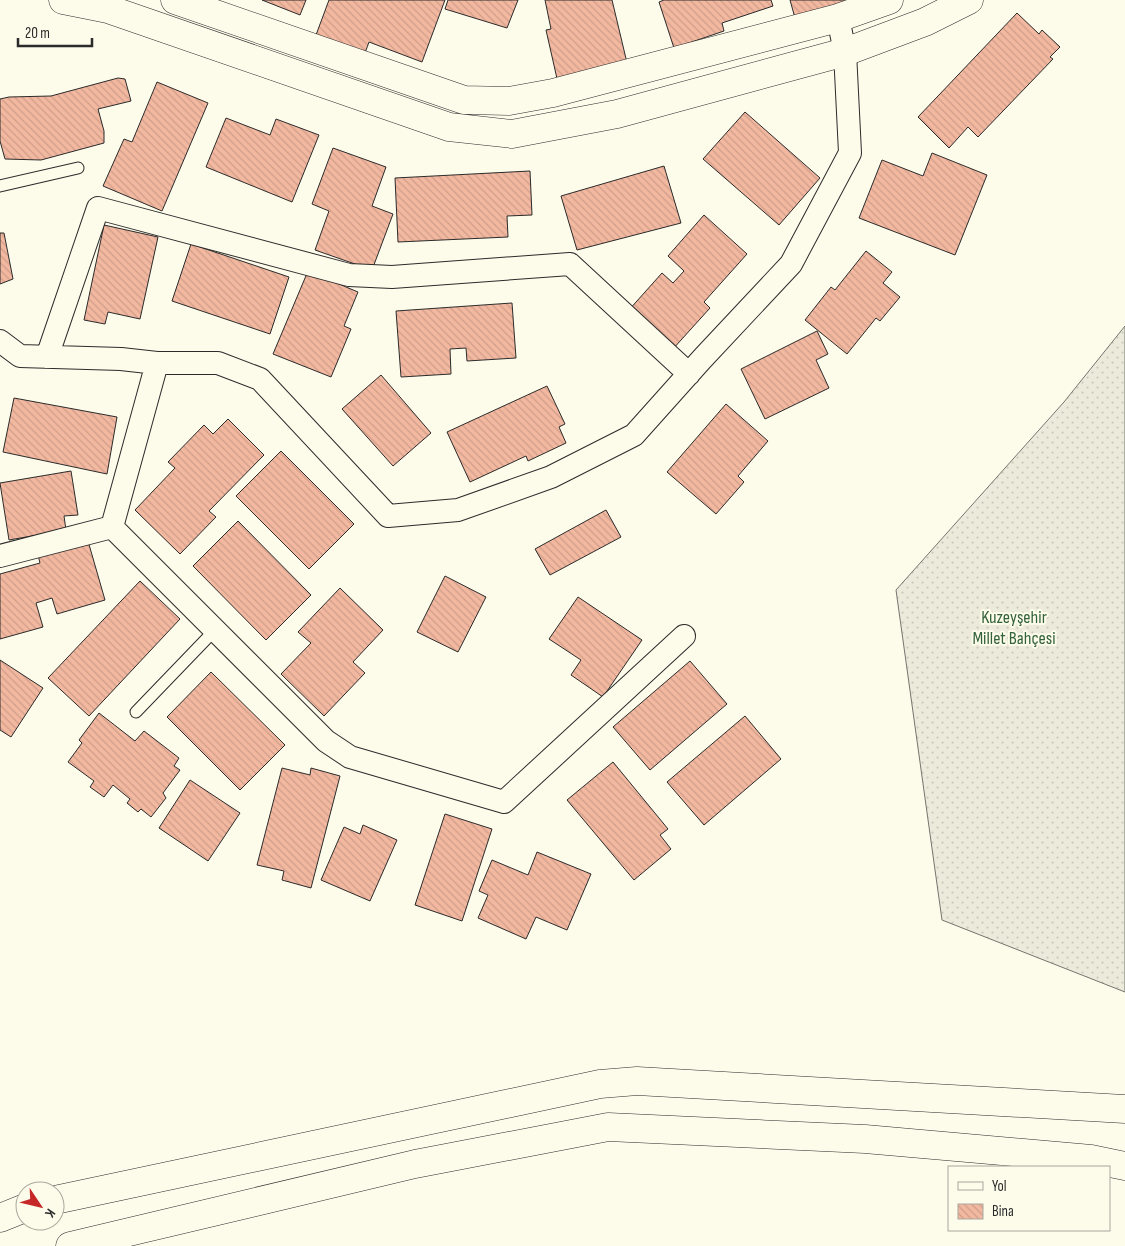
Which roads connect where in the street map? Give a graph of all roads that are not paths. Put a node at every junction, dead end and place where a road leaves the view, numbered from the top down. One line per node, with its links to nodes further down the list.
1 (63, 0): 6 (main road)
2 (175, 0): 5 (main road)
3 (889, 0): 5 (main road)
4 (970, 0): 6 (main road)
5 (838, 18): 6 (street)
6 (845, 52): 12 (street)
7 (78, 168): 8 (lane)
8 (0, 186)
9 (0, 341): 10 (street)
10 (47, 357): 11 (street); 12 (street)
11 (157, 363): 12 (street); 13 (street)
12 (688, 374)
13 (112, 527): 14 (street); 15 (street)
14 (0, 556)
15 (214, 631): 16 (street); 17 (lane)
16 (684, 636)
17 (136, 712)
18 (1125, 1109): 20 (main road)
19 (1125, 1166): 23 (main road)
20 (65, 1198)
21 (15, 1212): 22 (main road)
22 (0, 1218)
23 (70, 1246)

